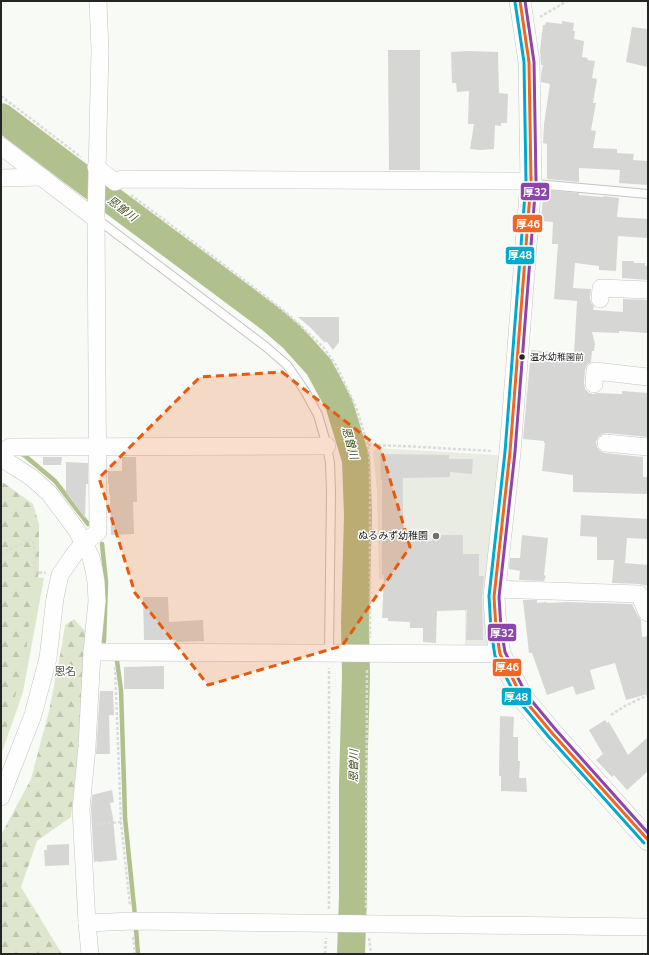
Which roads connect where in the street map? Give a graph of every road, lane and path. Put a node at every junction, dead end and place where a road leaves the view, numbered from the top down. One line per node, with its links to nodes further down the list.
1 (98, 1): 7 (street)
2 (520, 1): 4 (street)
3 (567, 1): 4 (path)
4 (524, 29): 10 (street)
5 (1, 96): 7 (path)
6 (1, 146): 8 (street)
7 (97, 171): 11 (street); 13 (street)
8 (42, 177): 9 (street); 13 (street)
9 (1, 178)
10 (531, 181): 11 (street); 12 (lane); 23 (street)
11 (115, 182): 19 (path)
12 (648, 194)
13 (96, 216): 20 (lane); 21 (street)
14 (601, 287): 15 (street)
15 (648, 290)
16 (595, 372): 17 (street)
17 (648, 377)
18 (606, 443): 22 (street)
19 (368, 445): 23 (path); 34 (path)
20 (327, 446): 21 (street); 33 (lane)
21 (98, 447): 24 (street); 26 (street)
22 (648, 447)
23 (510, 452): 29 (street)
24 (1, 454)
25 (1, 458): 26 (street)
26 (84, 543): 28 (street); 31 (street)
27 (1, 553): 28 (path)
28 (60, 575): 38 (street)
29 (495, 589): 30 (street); 35 (street)
30 (648, 613)
31 (92, 652): 32 (street); 40 (street)
32 (115, 652): 33 (street); 39 (path)
33 (331, 653): 34 (street); 44 (path)
34 (368, 653): 35 (street); 45 (path)
35 (500, 654): 41 (street)
36 (648, 695): 37 (path)
37 (611, 715)
38 (1, 797)
39 (121, 822): 40 (path); 42 (path)
40 (82, 826): 43 (street)
41 (648, 840)
42 (132, 921): 43 (street); 44 (street); 48 (path)
43 (87, 923): 47 (street)
44 (332, 923): 45 (street)
45 (367, 923): 46 (street)
46 (648, 926)
47 (90, 954)
48 (135, 954)

